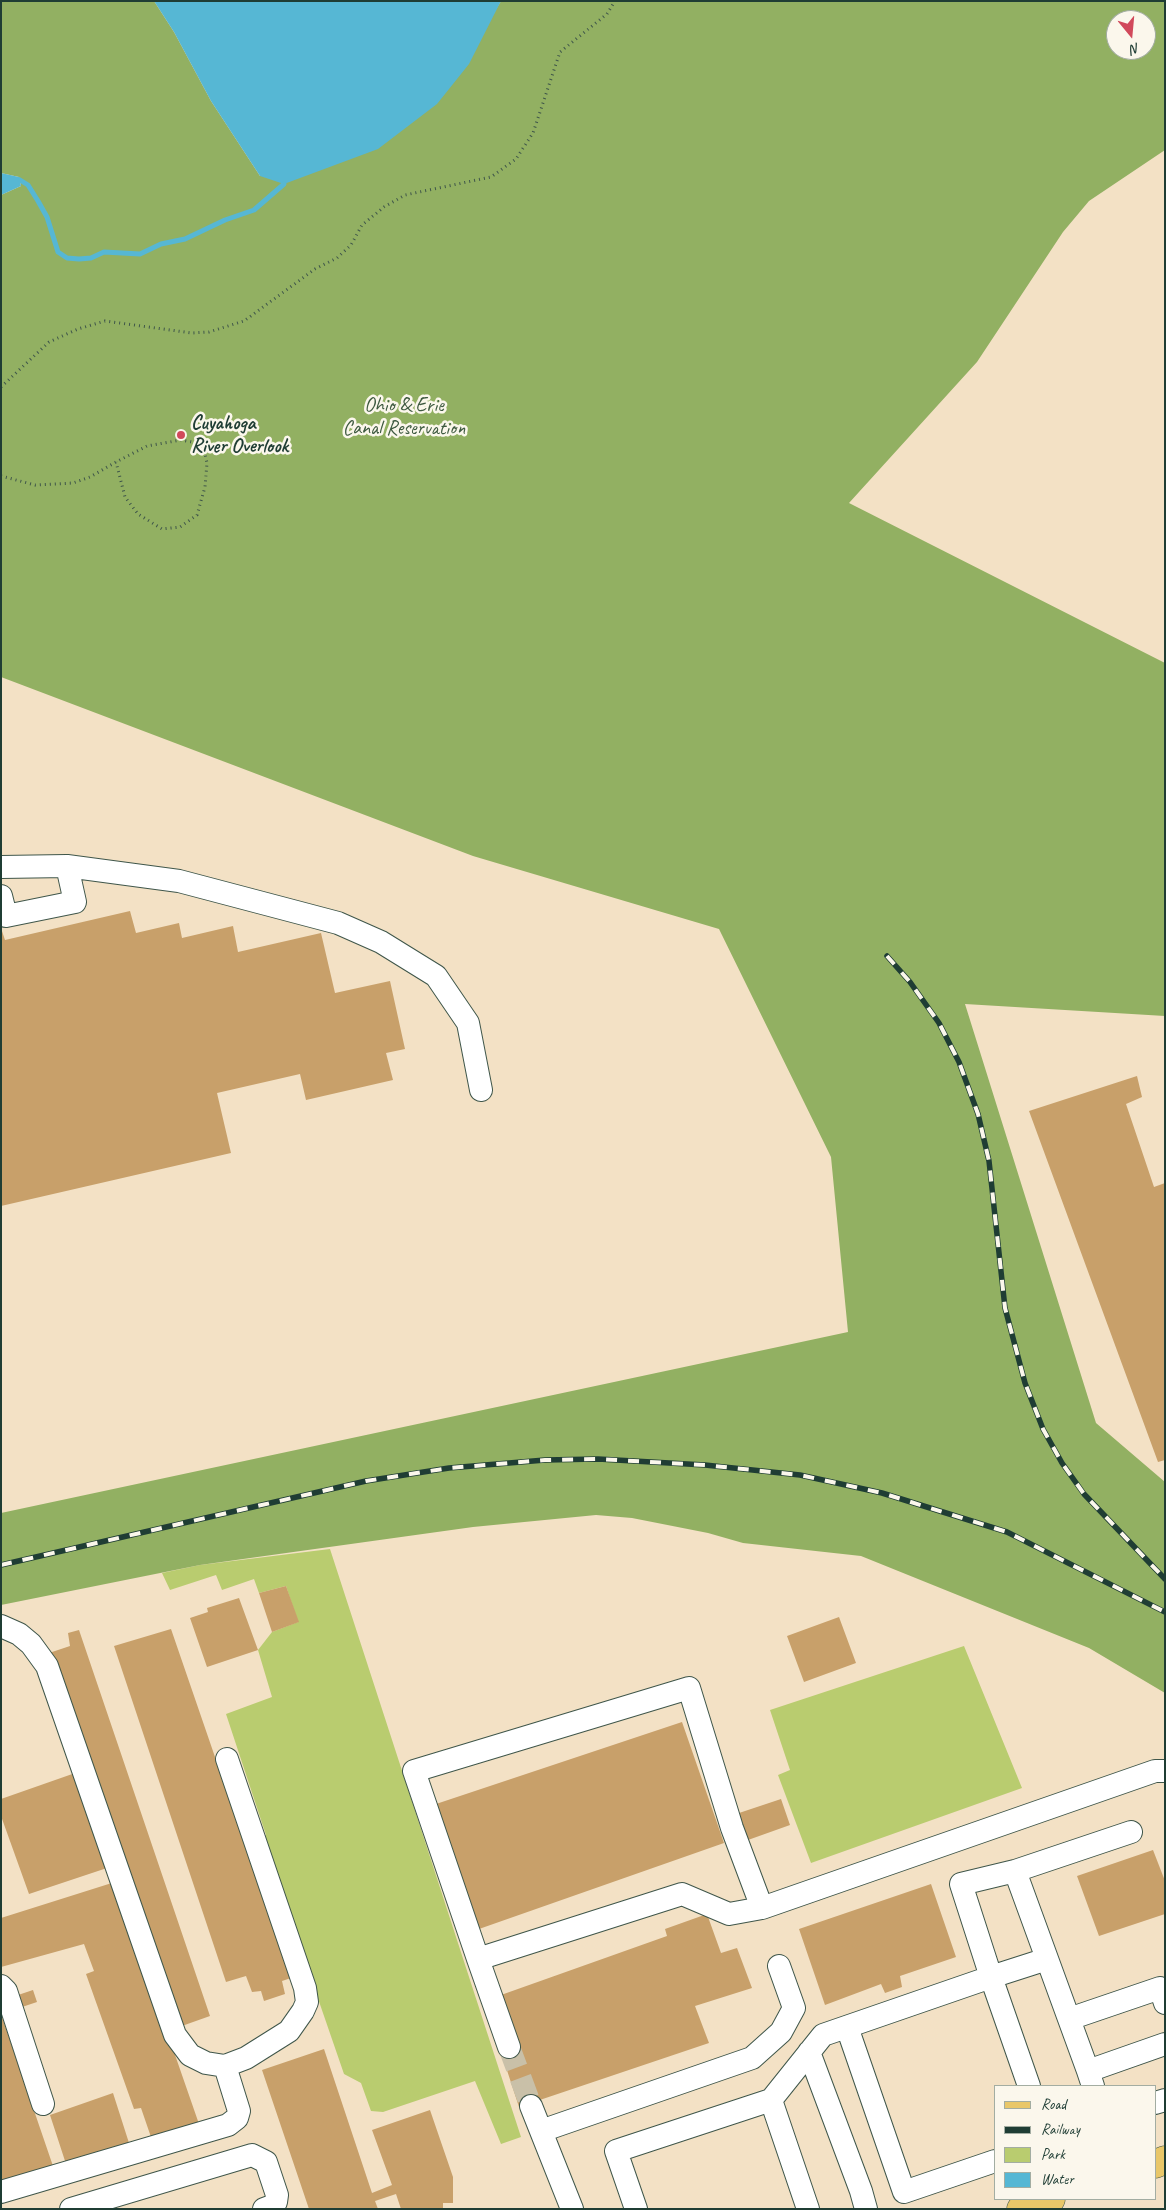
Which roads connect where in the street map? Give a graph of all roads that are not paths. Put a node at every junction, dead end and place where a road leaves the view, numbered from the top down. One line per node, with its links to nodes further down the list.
1 (67, 866): 2 (lane); 3 (lane); 4 (lane)
2 (1, 867)
3 (1, 896)
4 (482, 1090)
5 (1, 1626): 22 (lane)
6 (227, 1759): 22 (lane)
7 (1165, 1771): 10 (lane)
8 (1131, 1832): 9 (lane)
9 (1015, 1871): 12 (lane); 14 (lane)
10 (762, 1908): 11 (lane); 11 (lane)
11 (478, 1959): 20 (lane)
12 (1047, 1959): 14 (lane); 17 (lane)
13 (779, 1966): 28 (lane)
14 (991, 1977): 18 (lane); 24 (lane)
15 (1, 1986): 26 (lane)
16 (1165, 2003): 17 (lane)
17 (1069, 2019): 23 (lane)
18 (847, 2026): 21 (lane); 29 (lane)
19 (1165, 2044): 23 (lane)
20 (509, 2047)
21 (809, 2052): 25 (lane); 37 (lane)
22 (225, 2066): 30 (lane)
23 (1090, 2079)
24 (1029, 2085)
25 (771, 2100): 35 (lane); 36 (lane)
26 (43, 2104)
27 (531, 2106): 28 (lane)
28 (541, 2131): 34 (lane)
29 (994, 2160)
30 (1, 2192)
31 (1048, 2200): 38 (main road)
32 (71, 2209): 33 (lane)
33 (264, 2209)
34 (572, 2209)
35 (636, 2209)
36 (808, 2209)
37 (866, 2209)
38 (1021, 2209)

